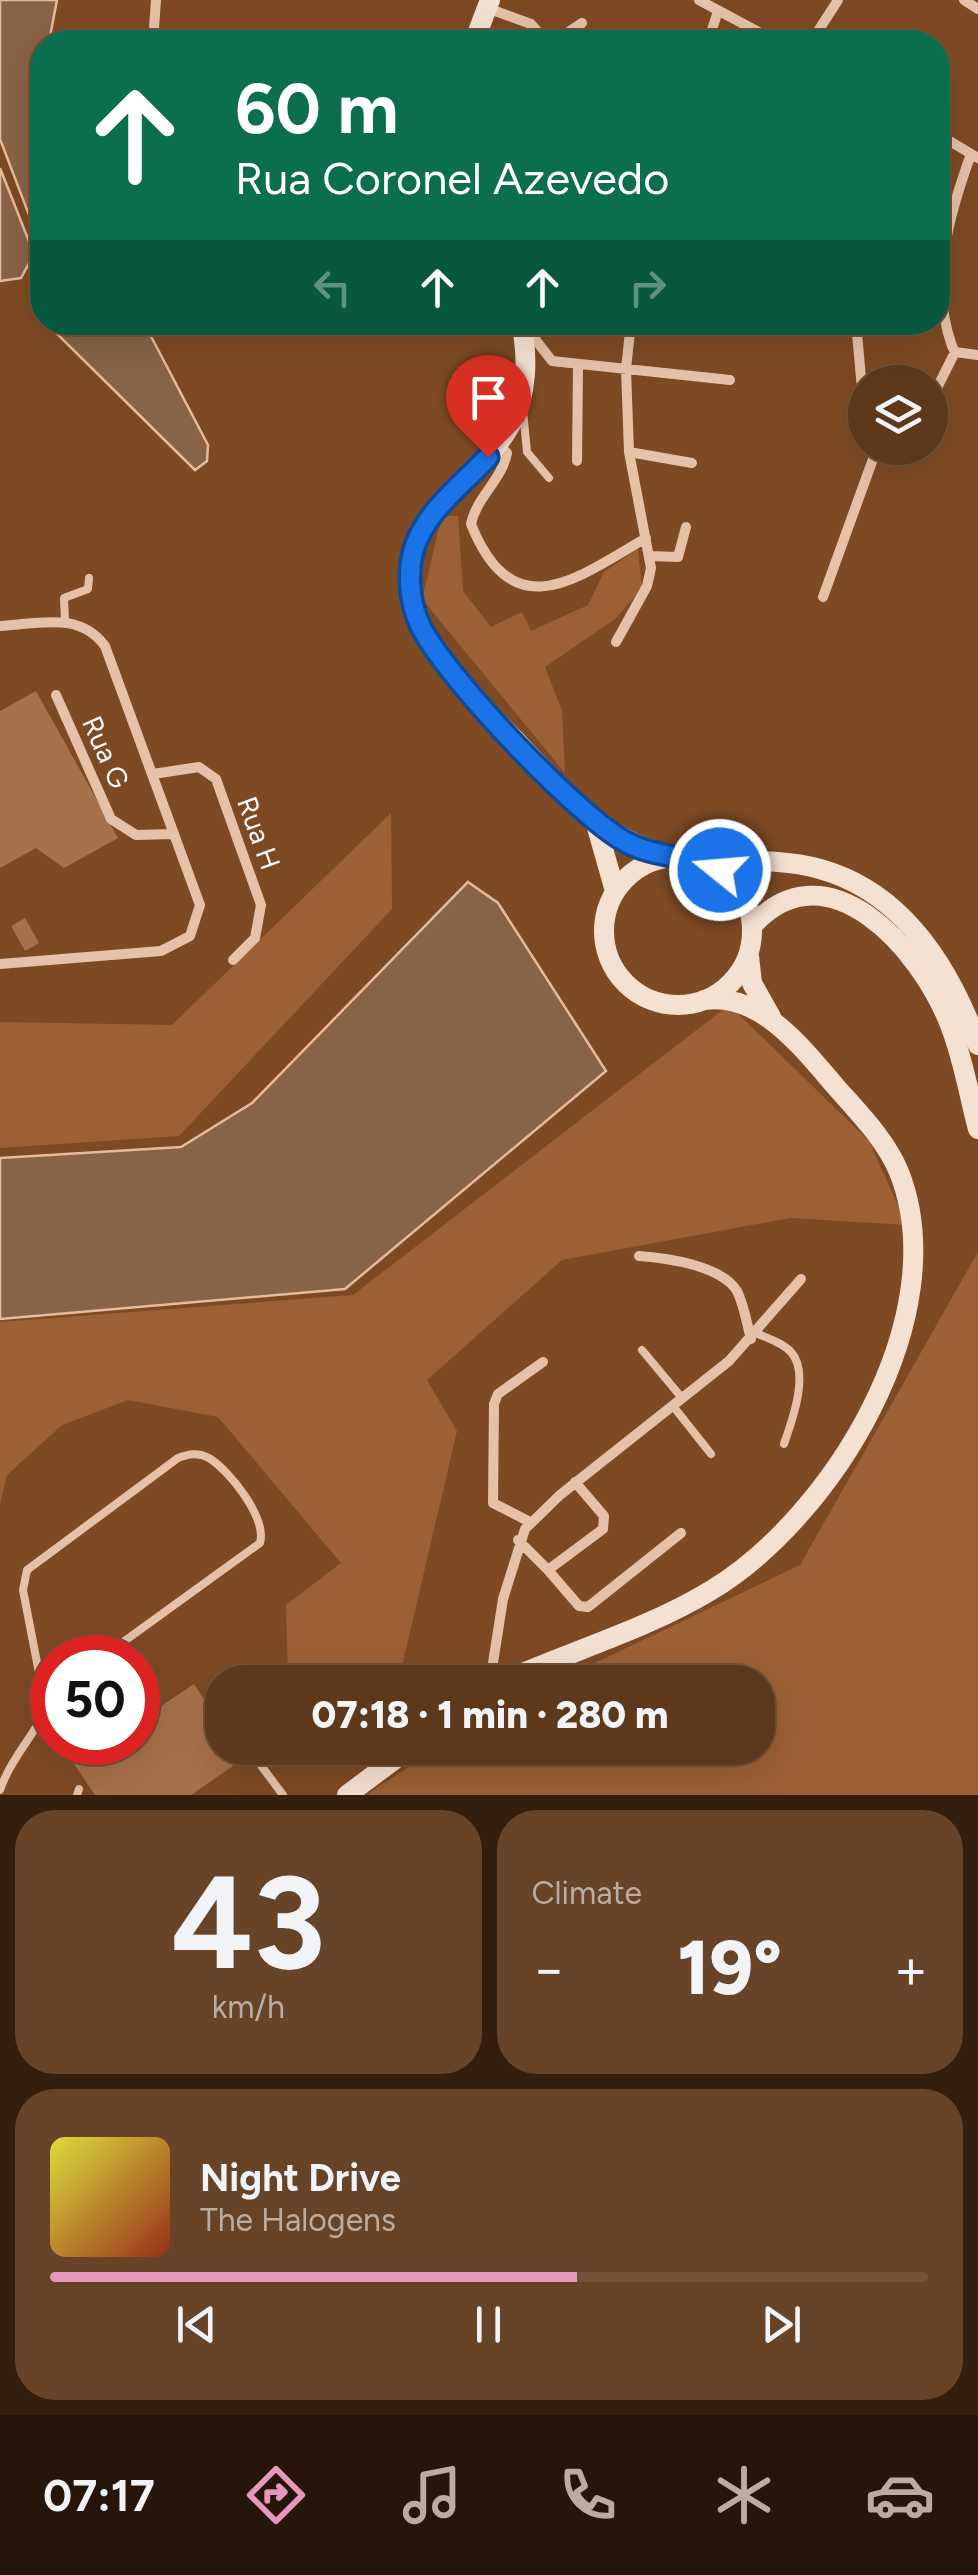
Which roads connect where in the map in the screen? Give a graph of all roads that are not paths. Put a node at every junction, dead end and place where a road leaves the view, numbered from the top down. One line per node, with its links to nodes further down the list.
1 (156, 0): 9 (street)
2 (699, 0): 7 (street)
3 (838, 0): 15 (street)
4 (964, 0): 6 (street)
5 (488, 4): 10 (main road); 11 (street)
6 (978, 9)
7 (718, 11): 13 (street); 14 (street)
8 (582, 23): 12 (street)
9 (154, 30)
10 (478, 30)
11 (538, 30)
12 (571, 30)
13 (712, 30)
14 (754, 30)
15 (819, 30)
16 (950, 141): 17 (street)
17 (975, 156): 18 (street)
18 (950, 217)
19 (524, 335): 31 (main road)
20 (531, 335): 27 (street)
21 (630, 335): 29 (street)
22 (857, 335): 26 (street)
23 (949, 335): 24 (street)
24 (956, 352): 25 (street); 28 (street)
25 (978, 355)
26 (860, 365)
27 (578, 366): 29 (street); 34 (street)
28 (948, 367)
29 (626, 370): 30 (street); 33 (street)
30 (730, 380)
31 (519, 403): 32 (main road); 37 (lane)
32 (498, 444): 39 (street); 48 (main road)
33 (629, 452): 35 (street); 39 (street)
34 (576, 461)
35 (692, 463)
36 (871, 465): 42 (street)
37 (549, 478)
38 (686, 527): 40 (street)
39 (646, 538): 40 (street)
40 (651, 556): 45 (street)
41 (89, 578): 43 (lane)
42 (822, 597)
43 (65, 621): 44 (street); 47 (street)
44 (0, 626)
45 (616, 642)
46 (56, 695): 49 (street, Rua G)
47 (152, 774): 49 (street); 55 (street, Rua H)
48 (596, 824): 50 (main road); 52 (main road)
49 (174, 834): 56 (street)
50 (679, 856): 51 (main road); 52 (main road)
51 (700, 860): 53 (main road); 59 (main road)
52 (614, 891): 57 (main road)
53 (752, 926): 54 (main road); 60 (main road)
54 (749, 952): 57 (main road); 58 (main road)
55 (233, 960)
56 (0, 964)
57 (704, 1000): 58 (main road)
58 (774, 1023): 77 (main road)
59 (978, 1045)
60 (978, 1129)
61 (638, 1256): 63 (street)
62 (801, 1279): 63 (street)
63 (754, 1336): 66 (street); 67 (lane)
64 (642, 1350): 66 (lane)
65 (543, 1362): 70 (street)
66 (678, 1402): 68 (lane); 69 (street)
67 (784, 1444)
68 (711, 1454)
69 (576, 1482): 70 (street); 73 (street)
70 (530, 1522): 72 (street)
71 (682, 1533): 73 (street)
72 (518, 1540): 73 (street); 76 (street)
73 (548, 1570)
74 (32, 1635): 75 (lane)
75 (133, 1635)
76 (493, 1665)
77 (542, 1665)
78 (30, 1735): 81 (lane)
79 (260, 1765): 82 (lane)
80 (387, 1765): 83 (main road)
81 (0, 1790)
82 (282, 1795)
83 (347, 1795)

